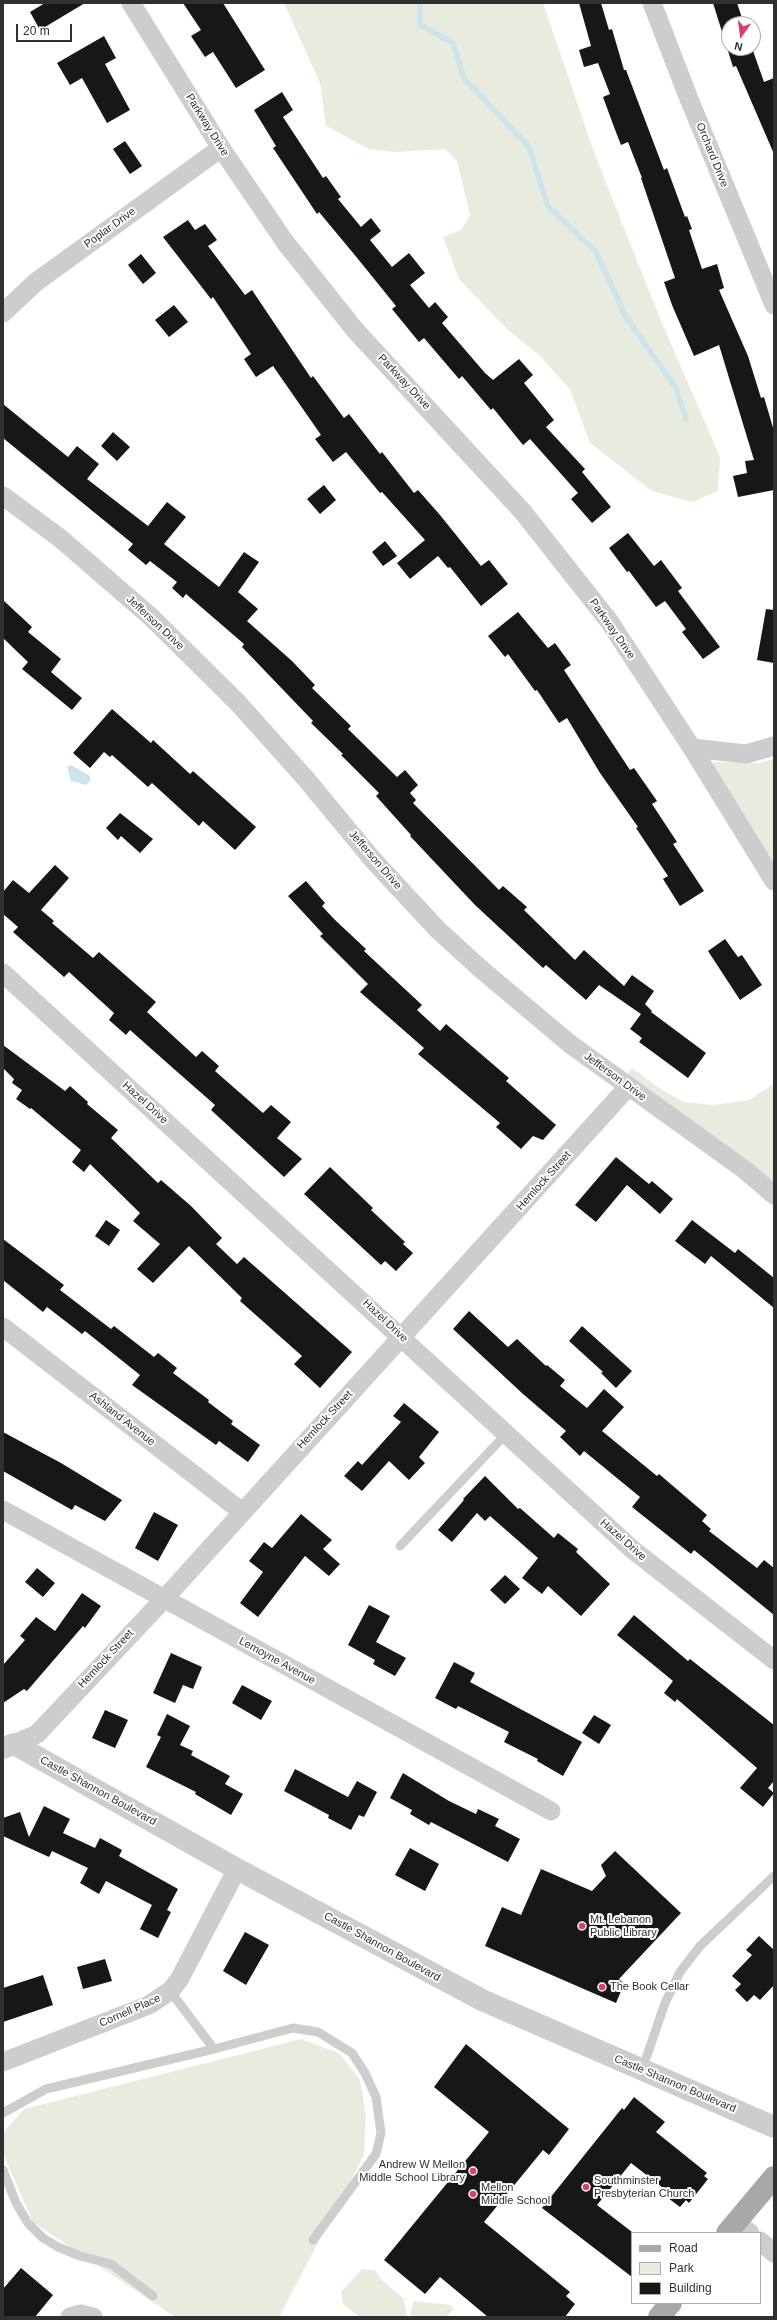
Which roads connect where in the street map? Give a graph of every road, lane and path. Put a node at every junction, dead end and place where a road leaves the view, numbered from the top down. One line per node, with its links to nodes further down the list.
1 (131, 3): 3 (street, Parkway Drive)
2 (652, 3): 4 (street, Orchard Drive)
3 (221, 148): 5 (street, Poplar Drive); 8 (street, Parkway Drive)
4 (774, 305)
5 (3, 313)
6 (3, 496): 11 (street, Jefferson Drive)
7 (774, 746): 8 (street)
8 (692, 748): 9 (street, Parkway Drive)
9 (774, 881)
10 (3, 973): 14 (street, Hazel Drive)
11 (628, 1087): 12 (street, Jefferson Drive); 14 (street, Hemlock Street)
12 (774, 1195)
13 (3, 1328): 17 (street, Ashland Avenue)
14 (402, 1337): 15 (street, Hazel Drive); 17 (street, Hemlock Street)
15 (506, 1434): 18 (lane); 20 (street, Hazel Drive)
16 (3, 1510): 19 (street, Lemoyne Avenue)
17 (241, 1511): 19 (street, Hemlock Street)
18 (400, 1546)
19 (164, 1598): 21 (street, Hemlock Street); 22 (street, Lemoyne Avenue)
20 (774, 1660)
21 (8, 1746): 23 (street, Castle Shannon Boulevard)
22 (551, 1812)
23 (237, 1869): 25 (street, Cornell Place); 28 (street, Castle Shannon Boulevard)
24 (774, 1876): 28 (lane)
25 (170, 1991): 26 (lane); 27 (street, Cornell Place)
26 (214, 2049): 29 (lane); 34 (lane)
27 (3, 2062)
28 (642, 2070): 30 (street, Castle Shannon Boulevard)
29 (3, 2113)
30 (774, 2127)
31 (3, 2170): 37 (lane)
32 (774, 2177): 33 (main road)
33 (738, 2230)
34 (313, 2240)
35 (761, 2242): 36 (street)
36 (774, 2253)
37 (152, 2296)
38 (670, 2304): 39 (main road)
39 (659, 2317)

